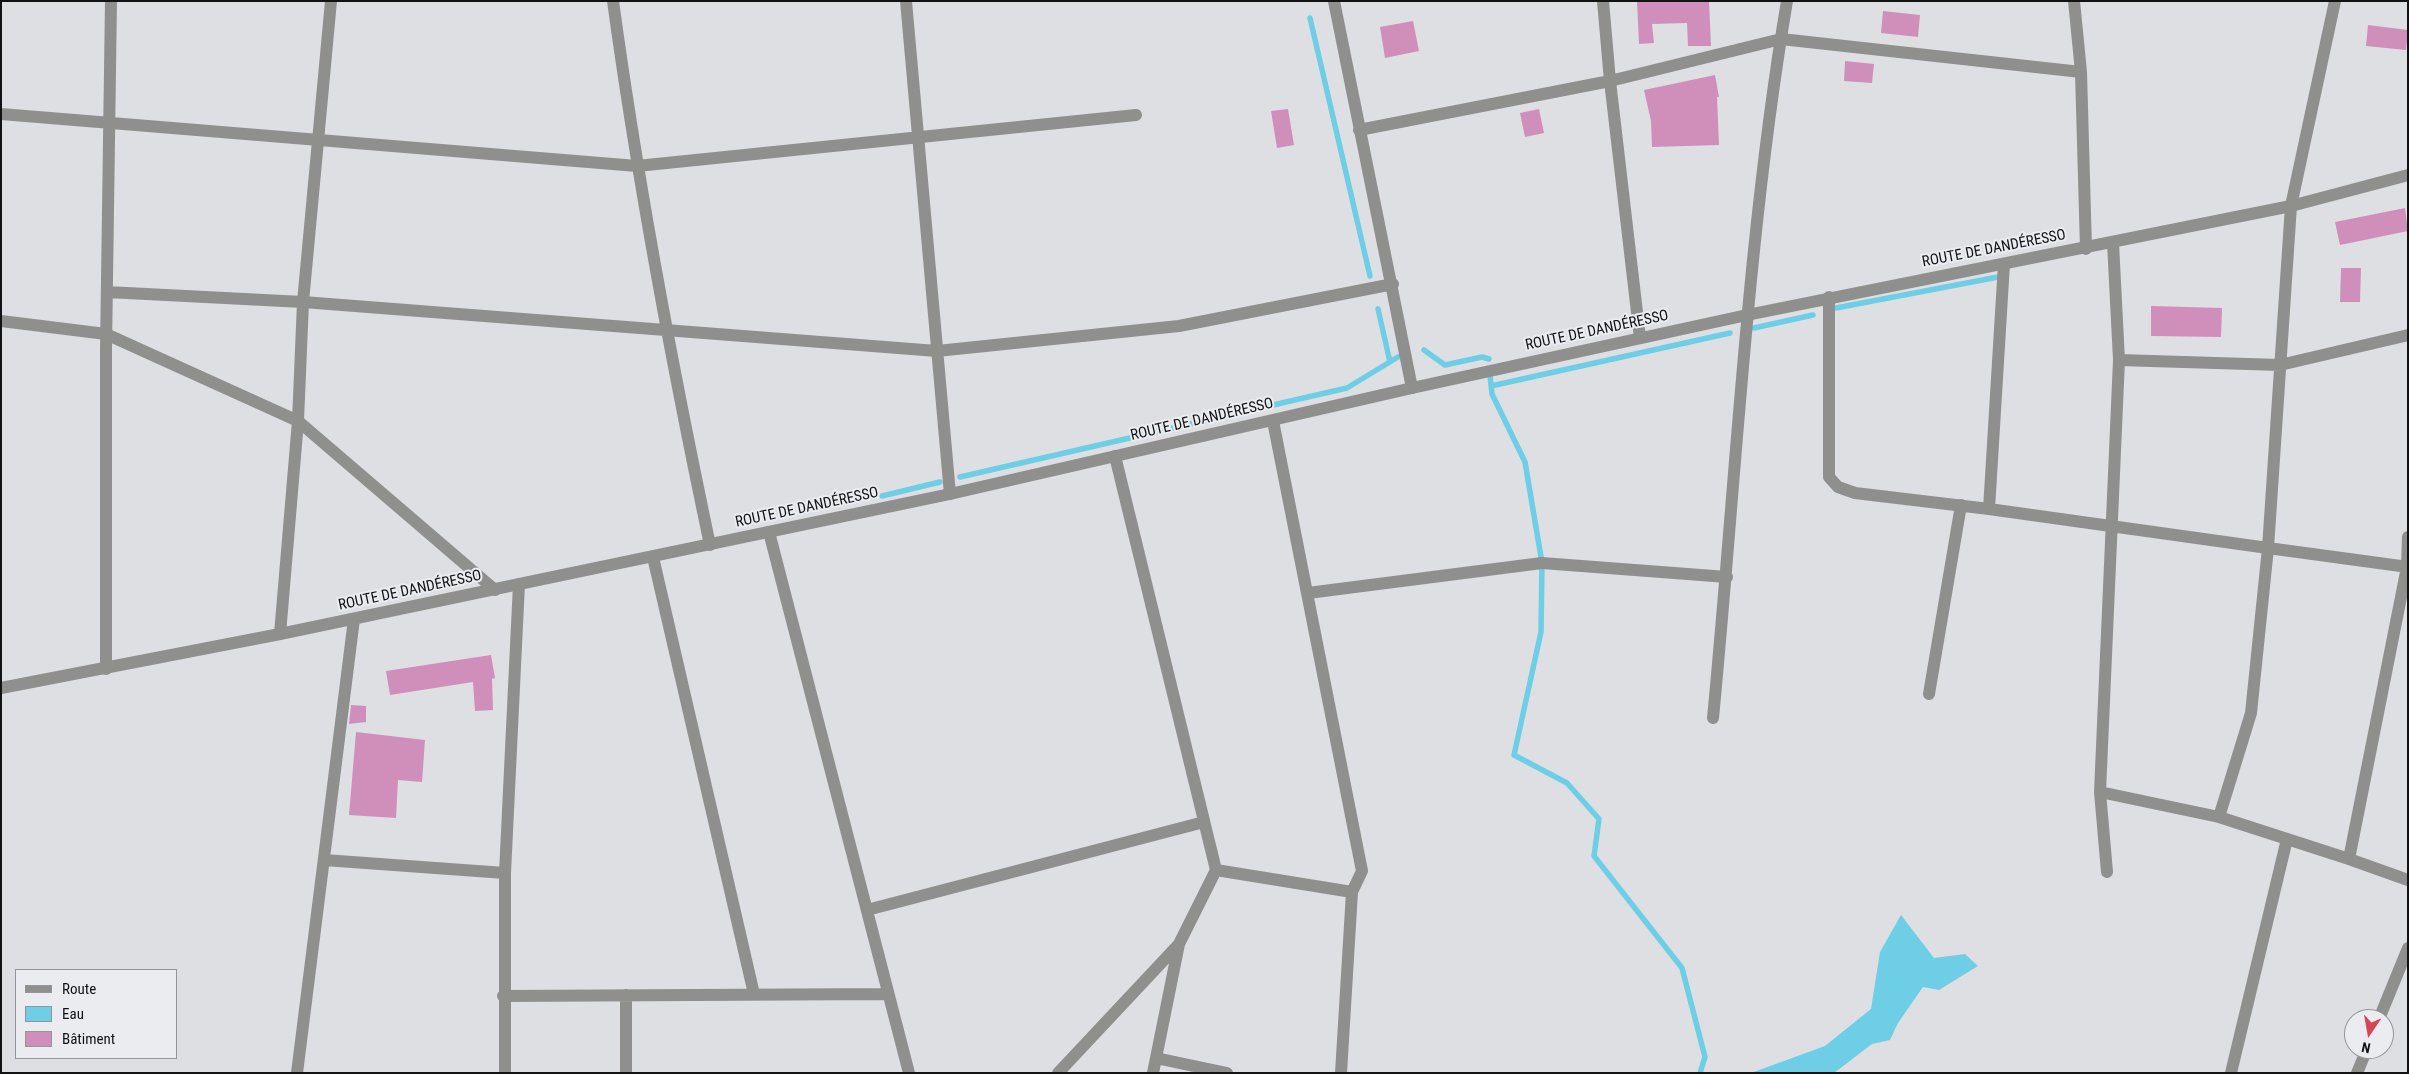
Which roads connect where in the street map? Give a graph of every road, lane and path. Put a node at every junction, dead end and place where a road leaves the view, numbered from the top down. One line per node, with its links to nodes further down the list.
1 (111, 1): 15 (street)
2 (331, 1): 18 (street)
3 (613, 1): 19 (street)
4 (906, 1): 17 (street)
5 (1334, 1): 16 (street)
6 (1603, 1): 12 (street)
7 (1787, 1): 10 (street)
8 (2074, 1): 11 (street)
9 (2335, 1): 21 (street)
10 (1781, 39): 11 (street); 12 (street); 29 (street)
11 (2081, 72): 23 (street)
12 (1610, 81): 16 (street); 34 (street)
13 (1, 114): 15 (street)
14 (1136, 115): 17 (street)
15 (109, 123): 18 (street); 26 (street)
16 (1359, 130): 25 (street)
17 (918, 137): 19 (street); 35 (street)
18 (318, 140): 19 (street); 28 (street)
19 (637, 166): 31 (street)
20 (2408, 175): 21 (street, ROUTE DE DANDÉRESSO)
21 (2291, 206): 22 (street, ROUTE DE DANDÉRESSO); 37 (street)
22 (2113, 243): 23 (street, ROUTE DE DANDÉRESSO); 36 (street)
23 (2086, 248): 24 (street, ROUTE DE DANDÉRESSO)
24 (2004, 264): 27 (street, ROUTE DE DANDÉRESSO); 44 (street)
25 (1393, 284): 35 (street); 38 (street)
26 (107, 292): 28 (street); 32 (street)
27 (1829, 298): 29 (street, ROUTE DE DANDÉRESSO); 43 (street)
28 (303, 302): 31 (street); 39 (street)
29 (1747, 315): 34 (street, ROUTE DE DANDÉRESSO); 52 (street)
30 (1, 321): 32 (street)
31 (667, 329): 35 (street); 48 (street)
32 (106, 334): 39 (street); 58 (street)
33 (2408, 335): 37 (street)
34 (1640, 338): 38 (street, ROUTE DE DANDÉRESSO)
35 (938, 351): 42 (street)
36 (2119, 360): 37 (street); 45 (street)
37 (2280, 365): 49 (street)
38 (1412, 388): 40 (street, ROUTE DE DANDÉRESSO)
39 (298, 421): 54 (street); 57 (street)
40 (1273, 421): 41 (street, ROUTE DE DANDÉRESSO); 55 (street)
41 (1115, 456): 42 (street, ROUTE DE DANDÉRESSO); 64 (street)
42 (950, 494): 46 (street, ROUTE DE DANDÉRESSO)
43 (1961, 505): 44 (street); 60 (street)
44 (1989, 508): 45 (street)
45 (2111, 526): 49 (street); 62 (street)
46 (769, 532): 48 (street, ROUTE DE DANDÉRESSO); 73 (street)
47 (2408, 537): 51 (street)
48 (710, 545): 50 (street, ROUTE DE DANDÉRESSO)
49 (2268, 548): 51 (street); 63 (street)
50 (653, 557): 53 (street, ROUTE DE DANDÉRESSO); 76 (street)
51 (2407, 567): 66 (street)
52 (1726, 576): 55 (street); 61 (street)
53 (519, 584): 54 (street, ROUTE DE DANDÉRESSO); 70 (street)
54 (495, 590): 56 (street, ROUTE DE DANDÉRESSO)
55 (1308, 594): 72 (street)
56 (354, 619): 57 (street, ROUTE DE DANDÉRESSO); 67 (street)
57 (280, 634): 58 (street, ROUTE DE DANDÉRESSO)
58 (106, 669): 59 (street, ROUTE DE DANDÉRESSO)
59 (1, 688)
60 (1929, 694)
61 (1713, 718)
62 (2100, 792): 63 (street); 69 (street)
63 (2219, 817): 65 (street)
64 (1204, 822): 68 (street); 73 (street)
65 (2287, 839): 66 (street); 91 (street)
66 (2349, 859): 71 (street)
67 (324, 860): 70 (street); 83 (street)
68 (1216, 870): 72 (street); 74 (street)
69 (2107, 872)
70 (506, 873): 79 (street)
71 (2408, 880)
72 (1352, 892): 90 (street)
73 (867, 910): 77 (street)
74 (1179, 944): 81 (street); 87 (street)
75 (2408, 948): 80 (street)
76 (754, 994): 77 (street); 78 (street)
77 (888, 994): 86 (street)
78 (626, 995): 79 (street); 85 (street)
79 (503, 996): 84 (street)
80 (2383, 1009)
81 (1156, 1058): 88 (street); 89 (street)
82 (2363, 1059): 92 (street)
83 (297, 1073)
84 (504, 1073)
85 (626, 1073)
86 (909, 1073)
87 (1058, 1073)
88 (1153, 1073)
89 (1227, 1073)
90 (1341, 1073)
91 (2231, 1073)
92 (2357, 1073)

